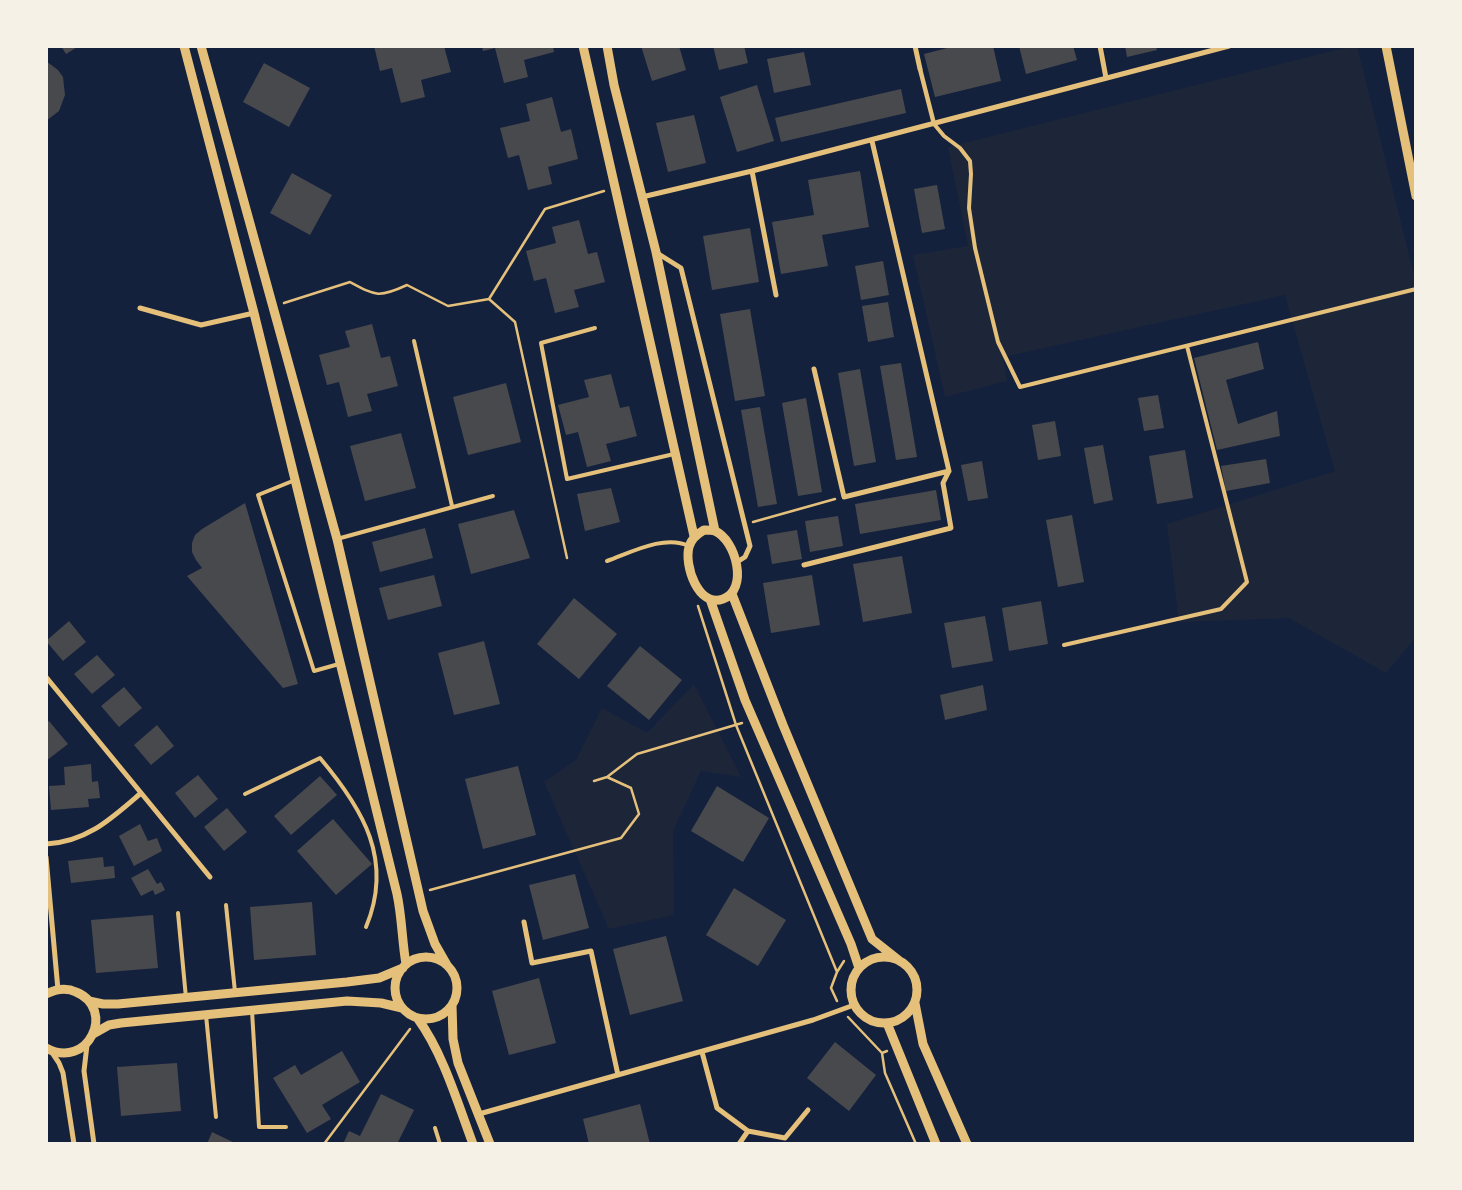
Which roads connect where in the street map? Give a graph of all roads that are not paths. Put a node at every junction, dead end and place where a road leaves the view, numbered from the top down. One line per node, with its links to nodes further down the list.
1 (184, 46): 20 (street)
2 (201, 46): 32 (street)
3 (583, 46): 25 (street)
4 (607, 46): 15 (street)
5 (915, 46): 9 (street)
6 (1100, 46): 10 (street)
7 (1229, 46): 10 (street)
8 (1386, 46): 14 (street)
9 (920, 69): 11 (street)
10 (1106, 78): 11 (street)
11 (934, 124): 12 (street); 23 (lane)
12 (872, 141): 13 (street); 26 (street)
13 (752, 172): 15 (street); 18 (street)
14 (1416, 196)
15 (642, 197): 16 (street)
16 (656, 252): 30 (street); 35 (street)
17 (1416, 289): 23 (lane)
18 (776, 295)
19 (140, 308): 20 (street)
20 (254, 313): 27 (street)
21 (595, 328): 25 (lane)
22 (414, 342): 29 (lane)
23 (1187, 346): 39 (lane)
24 (814, 369): 26 (street)
25 (676, 454): 31 (street)
26 (949, 471): 36 (street)
27 (295, 480): 40 (street); 40 (lane)
28 (493, 496): 29 (lane)
29 (452, 506): 32 (lane)
30 (715, 531): 31 (street); 35 (street)
31 (694, 536): 33 (street)
32 (337, 539): 54 (street)
33 (689, 546): 34 (lane); 38 (street)
34 (607, 561)
35 (736, 562): 37 (street)
36 (804, 565)
37 (732, 594): 38 (street); 53 (street)
38 (710, 599): 56 (street)
39 (1064, 645)
40 (340, 664): 44 (street)
41 (46, 676): 42 (street)
42 (141, 793): 46 (street); 48 (street)
43 (245, 794): 45 (lane)
44 (384, 839): 45 (lane); 55 (street)
45 (372, 842): 52 (lane)
46 (46, 844)
47 (46, 857): 57 (street)
48 (210, 877)
49 (226, 905): 58 (lane)
50 (178, 913): 60 (lane)
51 (524, 922): 74 (street)
52 (366, 927)
53 (901, 962): 56 (street); 62 (street)
54 (447, 965): 55 (street); 63 (street)
55 (404, 966): 58 (street); 65 (street)
56 (859, 968): 64 (street)
57 (58, 990): 59 (street); 61 (street)
58 (235, 993): 60 (street)
59 (46, 994)
60 (186, 998): 61 (street)
61 (89, 1001): 70 (street)
62 (915, 1003): 69 (street); 88 (street)
63 (452, 1005): 68 (street); 76 (street)
64 (854, 1005): 69 (street); 73 (street)
65 (402, 1008): 66 (street); 68 (street)
66 (252, 1011): 67 (street); 78 (lane)
67 (206, 1015): 70 (street); 77 (lane)
68 (418, 1019): 84 (street)
69 (887, 1023): 87 (street)
70 (93, 1034): 71 (street)
71 (88, 1042): 72 (street); 82 (street)
72 (49, 1049): 81 (street)
73 (702, 1052): 74 (street); 80 (street)
74 (618, 1076): 76 (street)
75 (808, 1110): 80 (street)
76 (478, 1114): 85 (street)
77 (216, 1117)
78 (286, 1126)
79 (435, 1128): 83 (lane)
80 (748, 1131): 86 (street)
81 (74, 1144)
82 (94, 1144)
83 (440, 1144)
84 (473, 1144)
85 (490, 1144)
86 (739, 1144)
87 (936, 1144)
88 (966, 1144)

